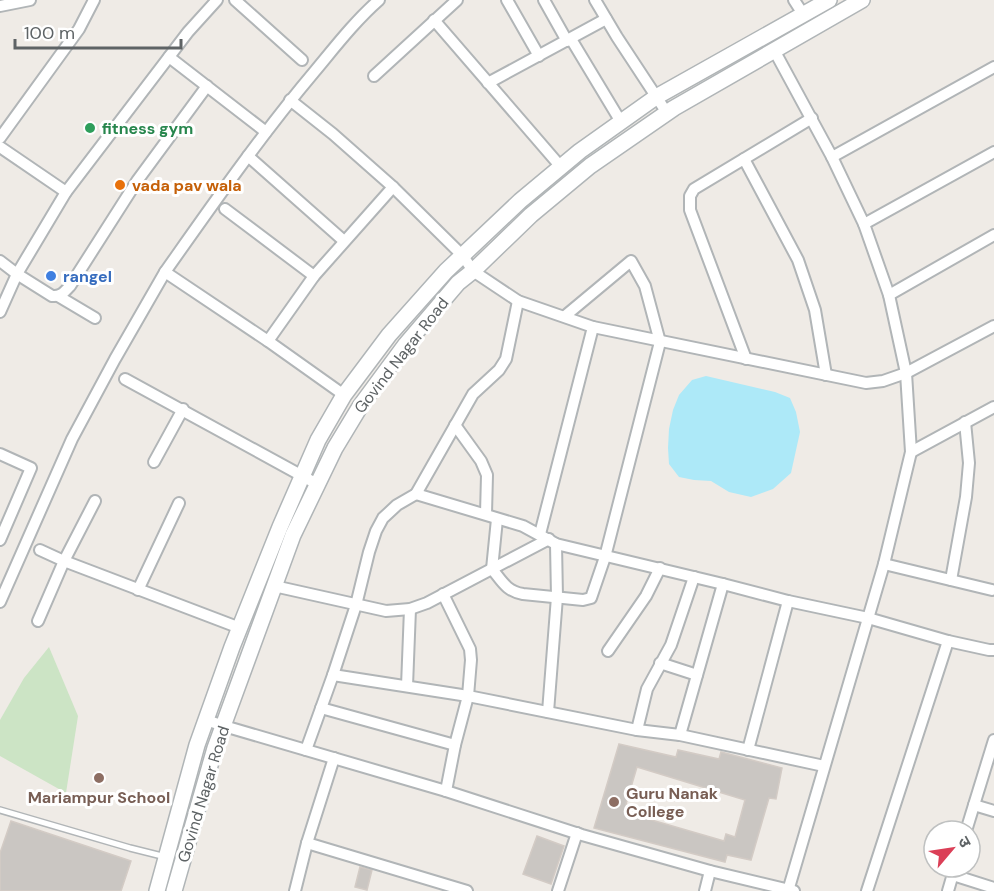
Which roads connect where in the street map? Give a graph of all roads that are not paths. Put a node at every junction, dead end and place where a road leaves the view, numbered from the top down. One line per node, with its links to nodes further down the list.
1 (30, 0): 13 (street)
2 (94, 0): 32 (street)
3 (217, 0): 20 (street)
4 (235, 0): 21 (street)
5 (379, 0): 27 (street)
6 (457, 0): 16 (street)
7 (507, 0): 19 (street)
8 (544, 0): 17 (street)
9 (595, 0): 15 (street)
10 (794, 0): 14 (street)
11 (829, 0): 14 (main road, Govind Nagar Road)
12 (862, 0): 18 (main road, Govind Nagar Road)
13 (0, 6)
14 (803, 14): 26 (main road, Govind Nagar Road)
15 (606, 19): 17 (street); 26 (street)
16 (434, 20): 23 (street); 24 (street)
17 (569, 40): 19 (street); 30 (street)
18 (774, 50): 28 (main road, Govind Nagar Road); 29 (street)
19 (539, 56): 24 (street)
20 (169, 57): 25 (street); 40 (street)
21 (302, 60)
22 (994, 67): 36 (street)
23 (374, 76)
24 (488, 83): 38 (street)
25 (207, 86): 31 (street); 52 (street)
26 (656, 98): 28 (street); 30 (main road, Govind Nagar Road)
27 (290, 100): 31 (street); 39 (street)
28 (667, 114): 47 (main road, Govind Nagar Road)
29 (812, 118): 36 (street); 37 (street)
30 (621, 122): 38 (main road, Govind Nagar Road)
31 (266, 132): 35 (street)
32 (0, 138)
33 (0, 147): 40 (street)
34 (994, 152): 42 (street)
35 (248, 156): 44 (street); 48 (street)
36 (832, 157): 42 (street)
37 (744, 159): 61 (street); 63 (street)
38 (561, 167): 45 (main road, Govind Nagar Road)
39 (393, 187): 44 (street); 45 (street)
40 (66, 192): 49 (street)
41 (225, 209): 50 (street)
42 (864, 224): 51 (street)
43 (994, 235): 51 (street)
44 (344, 241): 50 (street)
45 (463, 256): 47 (street); 65 (main road, Govind Nagar Road)
46 (0, 261): 49 (street)
47 (474, 271): 53 (street); 74 (main road, Govind Nagar Road)
48 (165, 272): 59 (street); 96 (street)
49 (17, 274): 52 (street); 54 (street)
50 (314, 276): 59 (street)
51 (889, 295): 62 (street)
52 (58, 297): 56 (street)
53 (518, 301): 55 (street); 69 (street)
54 (0, 312)
55 (565, 316): 58 (street); 60 (street)
56 (95, 318)
57 (994, 326): 62 (street)
58 (593, 327): 60 (street); 80 (street)
59 (268, 341): 65 (street)
60 (660, 342): 61 (street); 83 (street)
61 (746, 359): 63 (street)
62 (906, 373): 63 (street); 70 (street)
63 (826, 375)
64 (125, 379): 67 (street)
65 (344, 395): 73 (main road, Govind Nagar Road)
66 (994, 407): 68 (street)
67 (183, 409): 72 (street); 73 (street)
68 (965, 422): 70 (street); 89 (street)
69 (454, 425): 75 (street); 78 (street)
70 (911, 452): 85 (street)
71 (0, 454): 81 (street)
72 (154, 462)
73 (302, 477): 74 (street); 102 (main road, Govind Nagar Road)
74 (317, 484): 91 (main road, Govind Nagar Road)
75 (416, 494): 78 (street); 98 (street)
76 (95, 501): 84 (street)
77 (179, 503): 92 (street)
78 (486, 514): 79 (street)
79 (497, 519): 80 (street); 86 (street)
80 (548, 539): 83 (street); 86 (street); 95 (street)
81 (0, 540)
82 (40, 550): 84 (street)
83 (605, 556): 87 (street); 95 (street)
84 (64, 561): 92 (street); 101 (street)
85 (884, 564): 89 (street); 100 (street)
86 (492, 568): 94 (street); 95 (street)
87 (660, 568): 88 (street); 105 (street)
88 (694, 577): 90 (street); 106 (street)
89 (951, 580): 93 (street)
90 (723, 584): 97 (street); 108 (street)
91 (274, 586): 98 (street); 114 (main road, Govind Nagar Road)
92 (138, 590): 102 (street)
93 (993, 590)
94 (443, 594): 99 (street); 110 (street)
95 (557, 597): 112 (street)
96 (0, 602)
97 (788, 602): 100 (street); 120 (street)
98 (356, 605): 99 (street); 107 (street)
99 (411, 609): 109 (street)
100 (868, 618): 103 (street); 122 (street)
101 (38, 621)
102 (240, 628): 113 (main road, Govind Nagar Road)
103 (948, 641): 104 (street); 141 (street)
104 (994, 650)
105 (608, 651)
106 (660, 663): 108 (street); 115 (street)
107 (333, 675): 109 (street); 111 (street)
108 (697, 675): 116 (street)
109 (407, 686): 110 (street)
110 (468, 696): 112 (street); 118 (street)
111 (321, 708): 118 (street); 119 (street)
112 (548, 712): 115 (street)
113 (206, 720): 114 (street); 130 (main road, Govind Nagar Road)
114 (224, 726): 119 (street); 136 (main road, Govind Nagar Road)
115 (638, 730): 116 (street)
116 (680, 735): 120 (street)
117 (994, 740): 124 (street)
118 (455, 745): 123 (street)
119 (306, 750): 121 (street)
120 (748, 750): 122 (street)
121 (334, 758): 123 (street); 129 (street)
122 (824, 766): 134 (street)
123 (446, 791): 128 (street)
124 (974, 805): 126 (street); 127 (street)
125 (0, 810): 130 (lane)
126 (994, 810)
127 (970, 819)
128 (577, 833): 131 (street); 139 (street)
129 (307, 843): 137 (street); 138 (street)
130 (166, 857): 135 (main road, Govind Nagar Road)
131 (710, 871): 134 (street); 140 (street)
132 (973, 879): 133 (street)
133 (994, 888)
134 (790, 890)
135 (157, 891)
136 (174, 891)
137 (295, 891)
138 (467, 891)
139 (558, 891)
140 (705, 891)
141 (867, 891)

